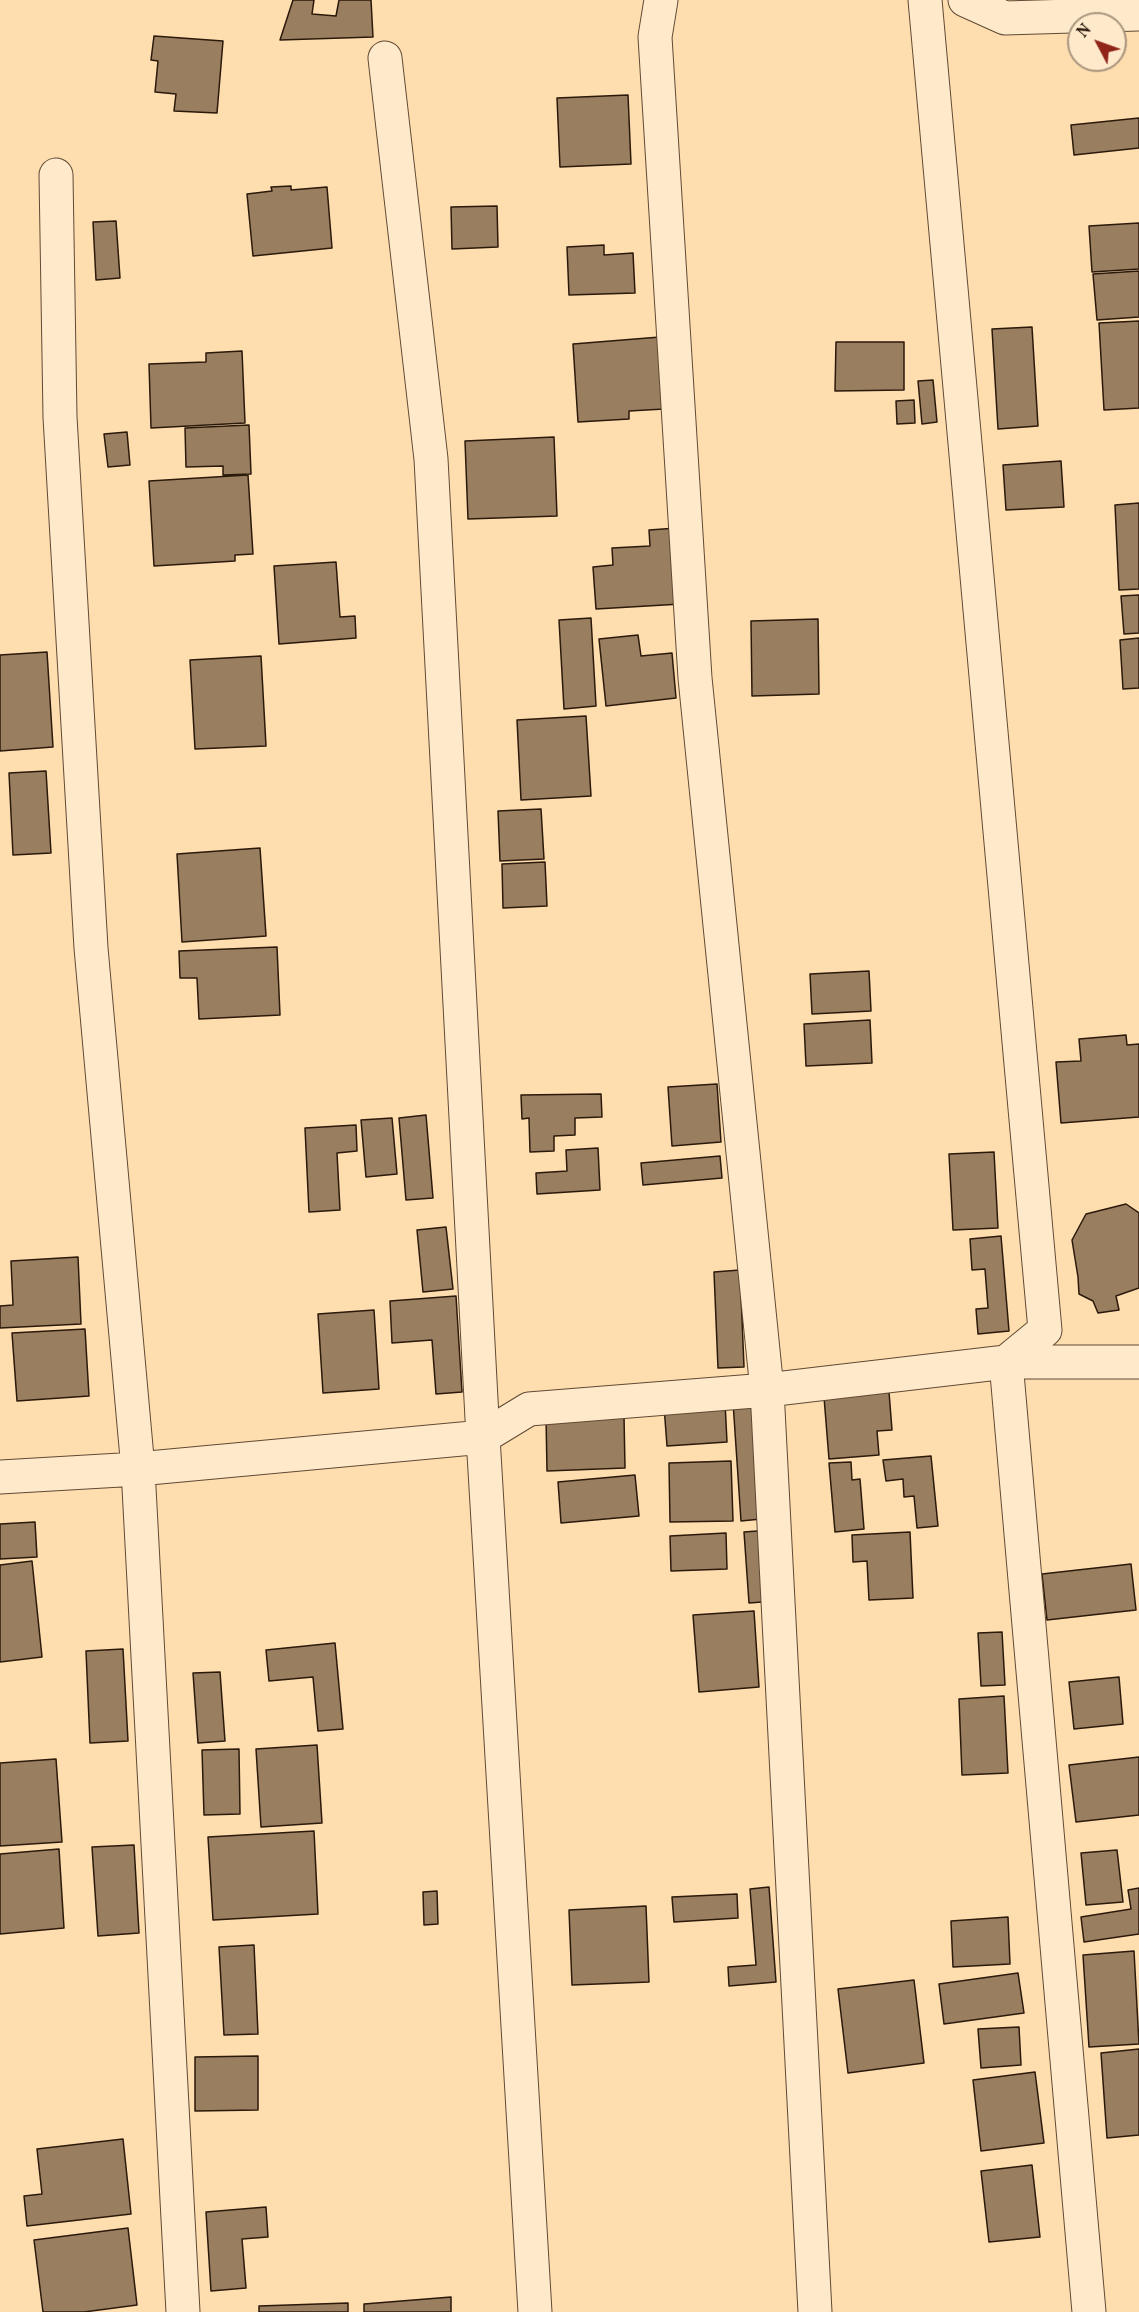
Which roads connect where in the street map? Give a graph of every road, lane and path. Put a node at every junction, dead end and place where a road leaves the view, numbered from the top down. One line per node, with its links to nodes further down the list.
1 (661, 0): 10 (street)
2 (925, 0): 8 (street)
3 (965, 0): 4 (street)
4 (1010, 9): 5 (street)
5 (1139, 14)
6 (385, 58): 11 (street)
7 (56, 175): 12 (street)
8 (1006, 1362): 9 (street); 10 (street); 17 (street)
9 (1139, 1362)
10 (767, 1390): 11 (street); 16 (street)
11 (483, 1437): 12 (street); 15 (street)
12 (138, 1469): 13 (street); 14 (street)
13 (0, 1477)
14 (183, 2312)
15 (535, 2312)
16 (815, 2312)
17 (1089, 2312)

